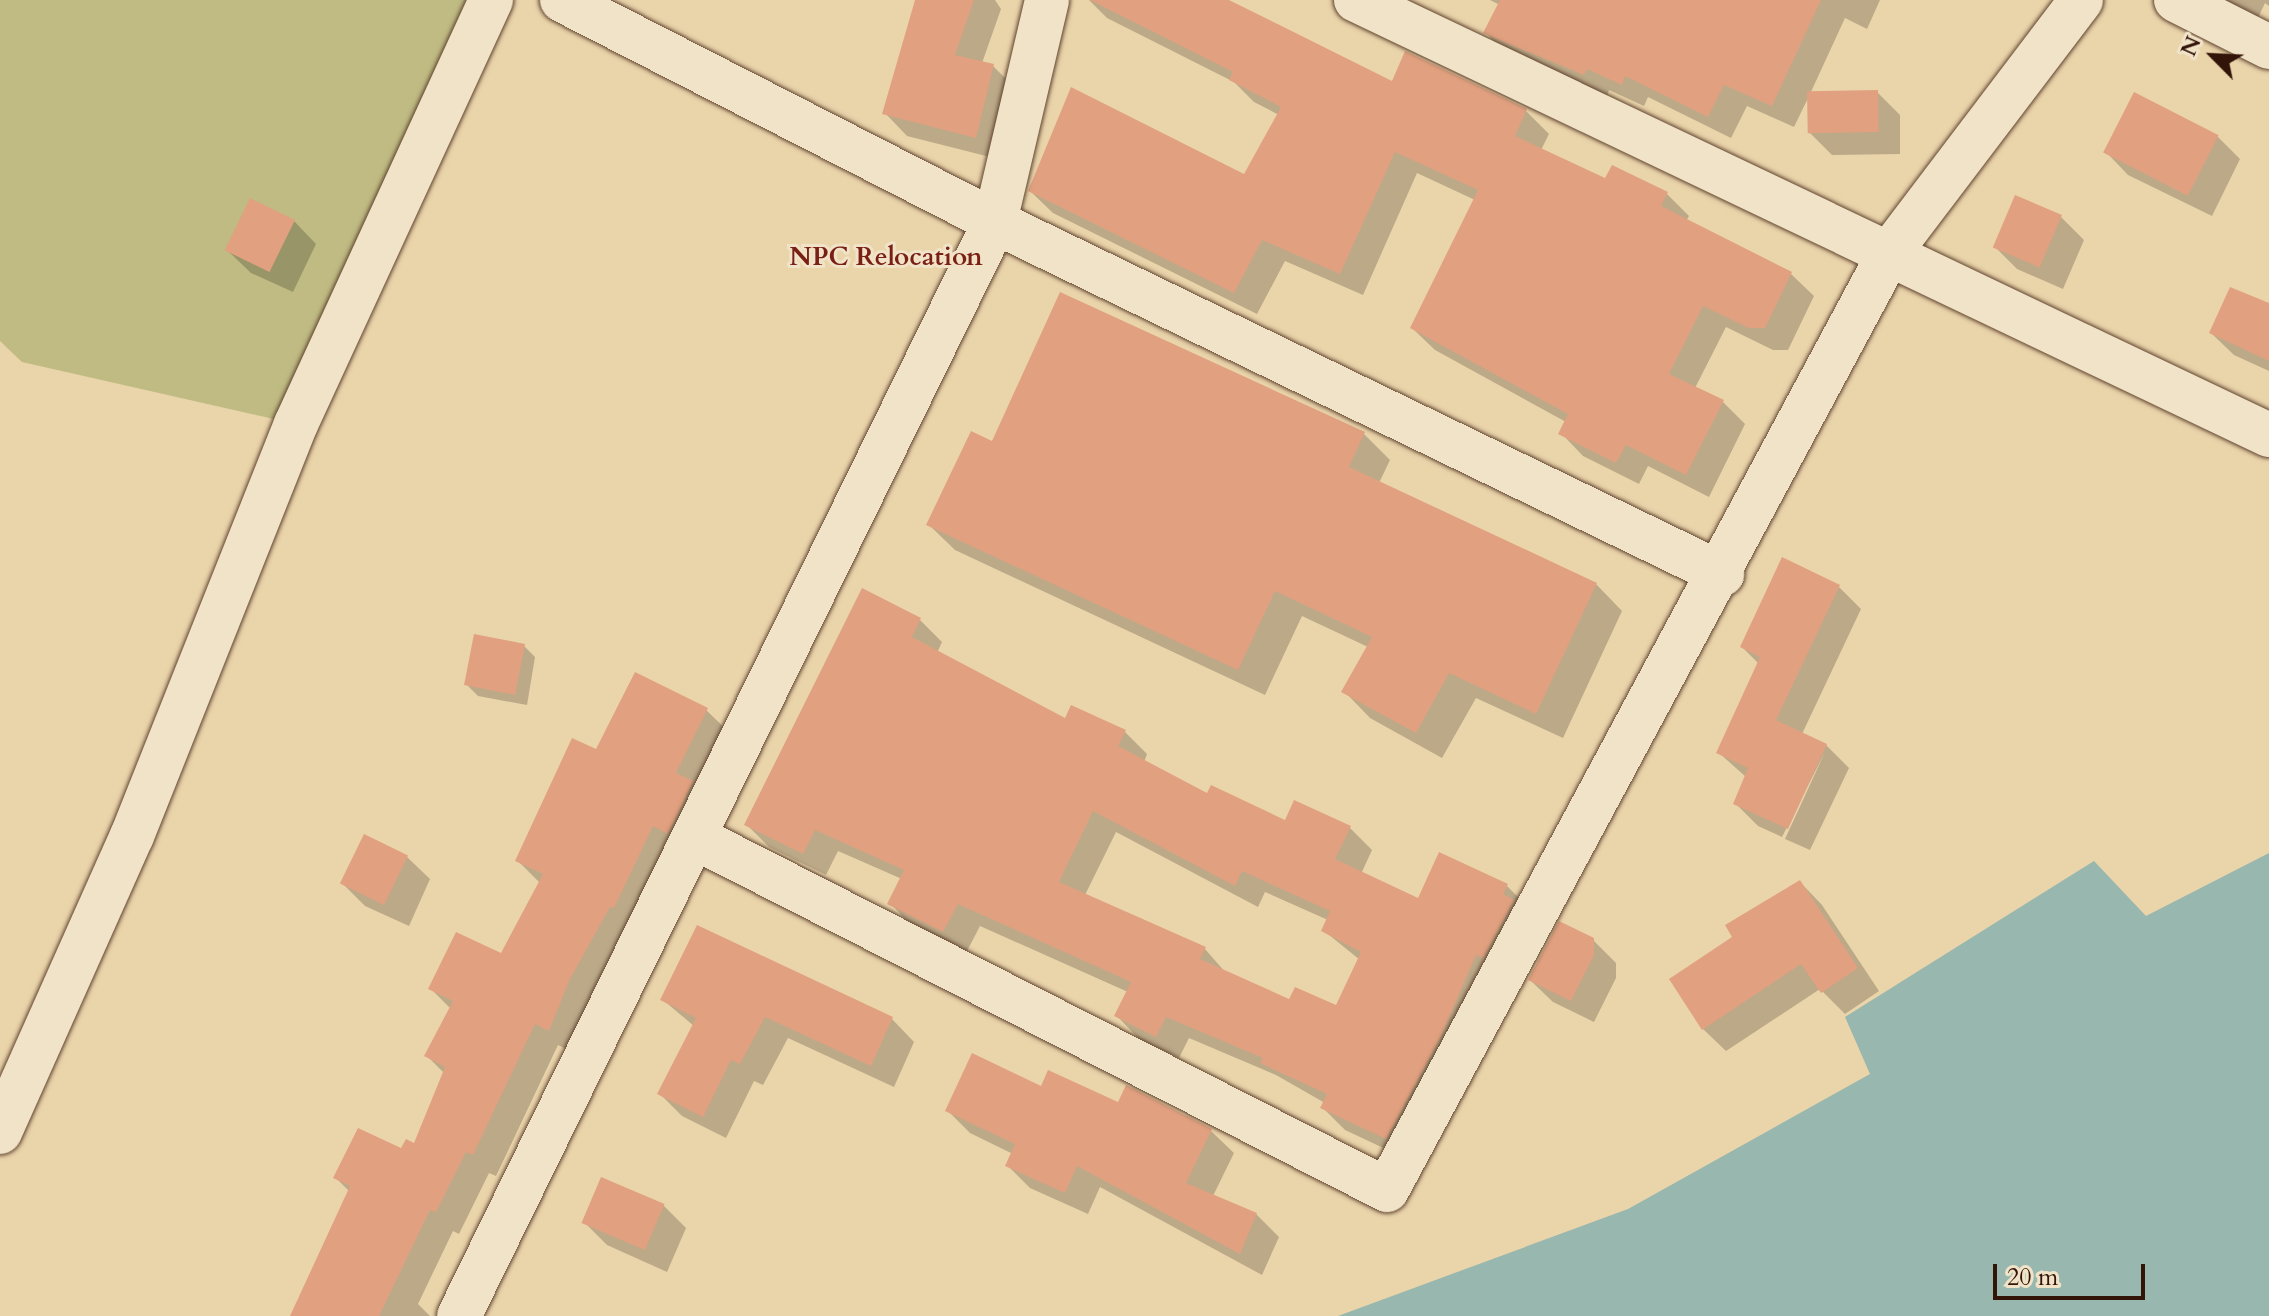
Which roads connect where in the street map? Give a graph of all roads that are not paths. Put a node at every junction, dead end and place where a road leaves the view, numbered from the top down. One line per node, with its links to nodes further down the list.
1 (491, 0): 13 (street)
2 (562, 0): 8 (street)
3 (1047, 0): 8 (street)
4 (1356, 0): 9 (street)
5 (2081, 0): 9 (street)
6 (2176, 0): 7 (street)
7 (2269, 47)
8 (995, 222): 11 (street); 12 (street)
9 (1890, 252): 10 (street); 11 (street)
10 (2269, 435)
11 (1722, 574): 12 (street)
12 (696, 838): 14 (street)
13 (0, 1132)
14 (459, 1316)

